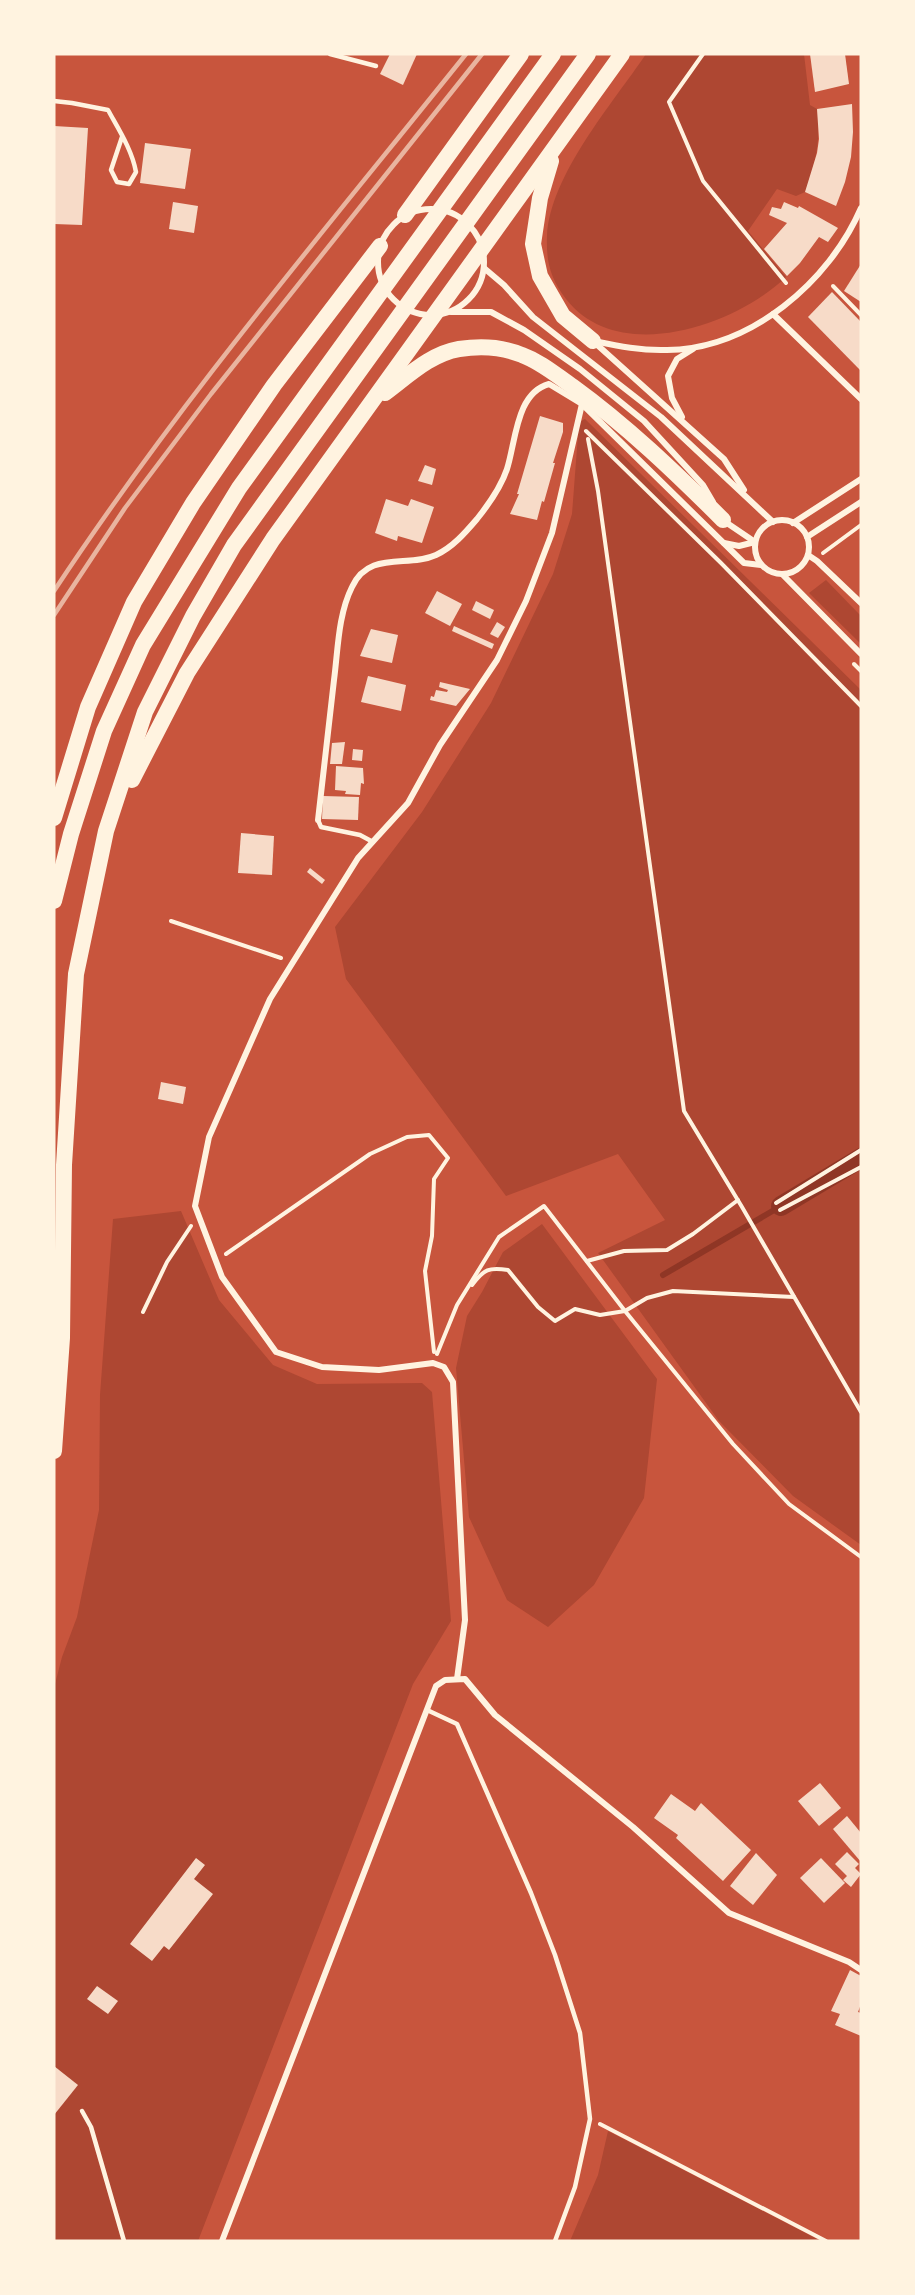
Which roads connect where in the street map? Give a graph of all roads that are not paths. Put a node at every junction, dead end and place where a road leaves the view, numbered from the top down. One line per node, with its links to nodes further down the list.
1 (330, 54): 6 (lane)
2 (521, 54): 11 (highway)
3 (553, 54): 40 (highway)
4 (588, 54): 38 (highway)
5 (622, 54): 9 (highway)
6 (376, 66)
7 (54, 101): 8 (lane)
8 (122, 137): 8 (lane)
9 (555, 148): 16 (highway); 19 (highway)
10 (861, 208): 15 (street)
11 (405, 215): 12 (street); 13 (street)
12 (380, 246): 14 (street); 36 (highway)
13 (484, 268): 14 (street); 23 (street)
14 (451, 312): 25 (street)
15 (773, 314): 17 (street); 18 (street)
16 (593, 341): 17 (street); 21 (street)
17 (696, 347): 21 (street)
18 (861, 399)
19 (372, 402): 25 (highway); 38 (highway)
20 (582, 404): 30 (street); 37 (street); 39 (street)
21 (684, 421): 23 (street)
22 (861, 478): 27 (street)
23 (747, 496): 26 (street)
24 (861, 502): 28 (street)
25 (723, 520): 29 (street)
26 (773, 522): 27 (street); 29 (street)
27 (794, 523): 28 (street)
28 (807, 537): 31 (street)
29 (755, 542): 30 (street); 32 (street)
30 (723, 543): 32 (street)
31 (808, 555): 33 (street); 34 (street)
32 (761, 565): 33 (street)
33 (783, 575): 35 (street)
34 (861, 603)
35 (861, 654)
36 (54, 818)
37 (318, 820): 39 (lane)
38 (106, 831): 41 (highway)
39 (373, 842): 42 (street)
40 (54, 901)
41 (54, 1451)
42 (457, 1679): 43 (street); 44 (street)
43 (427, 1710): 47 (street); 48 (lane)
44 (861, 1970)
45 (82, 2111): 46 (lane)
46 (124, 2241)
47 (222, 2241)
48 (555, 2241)

